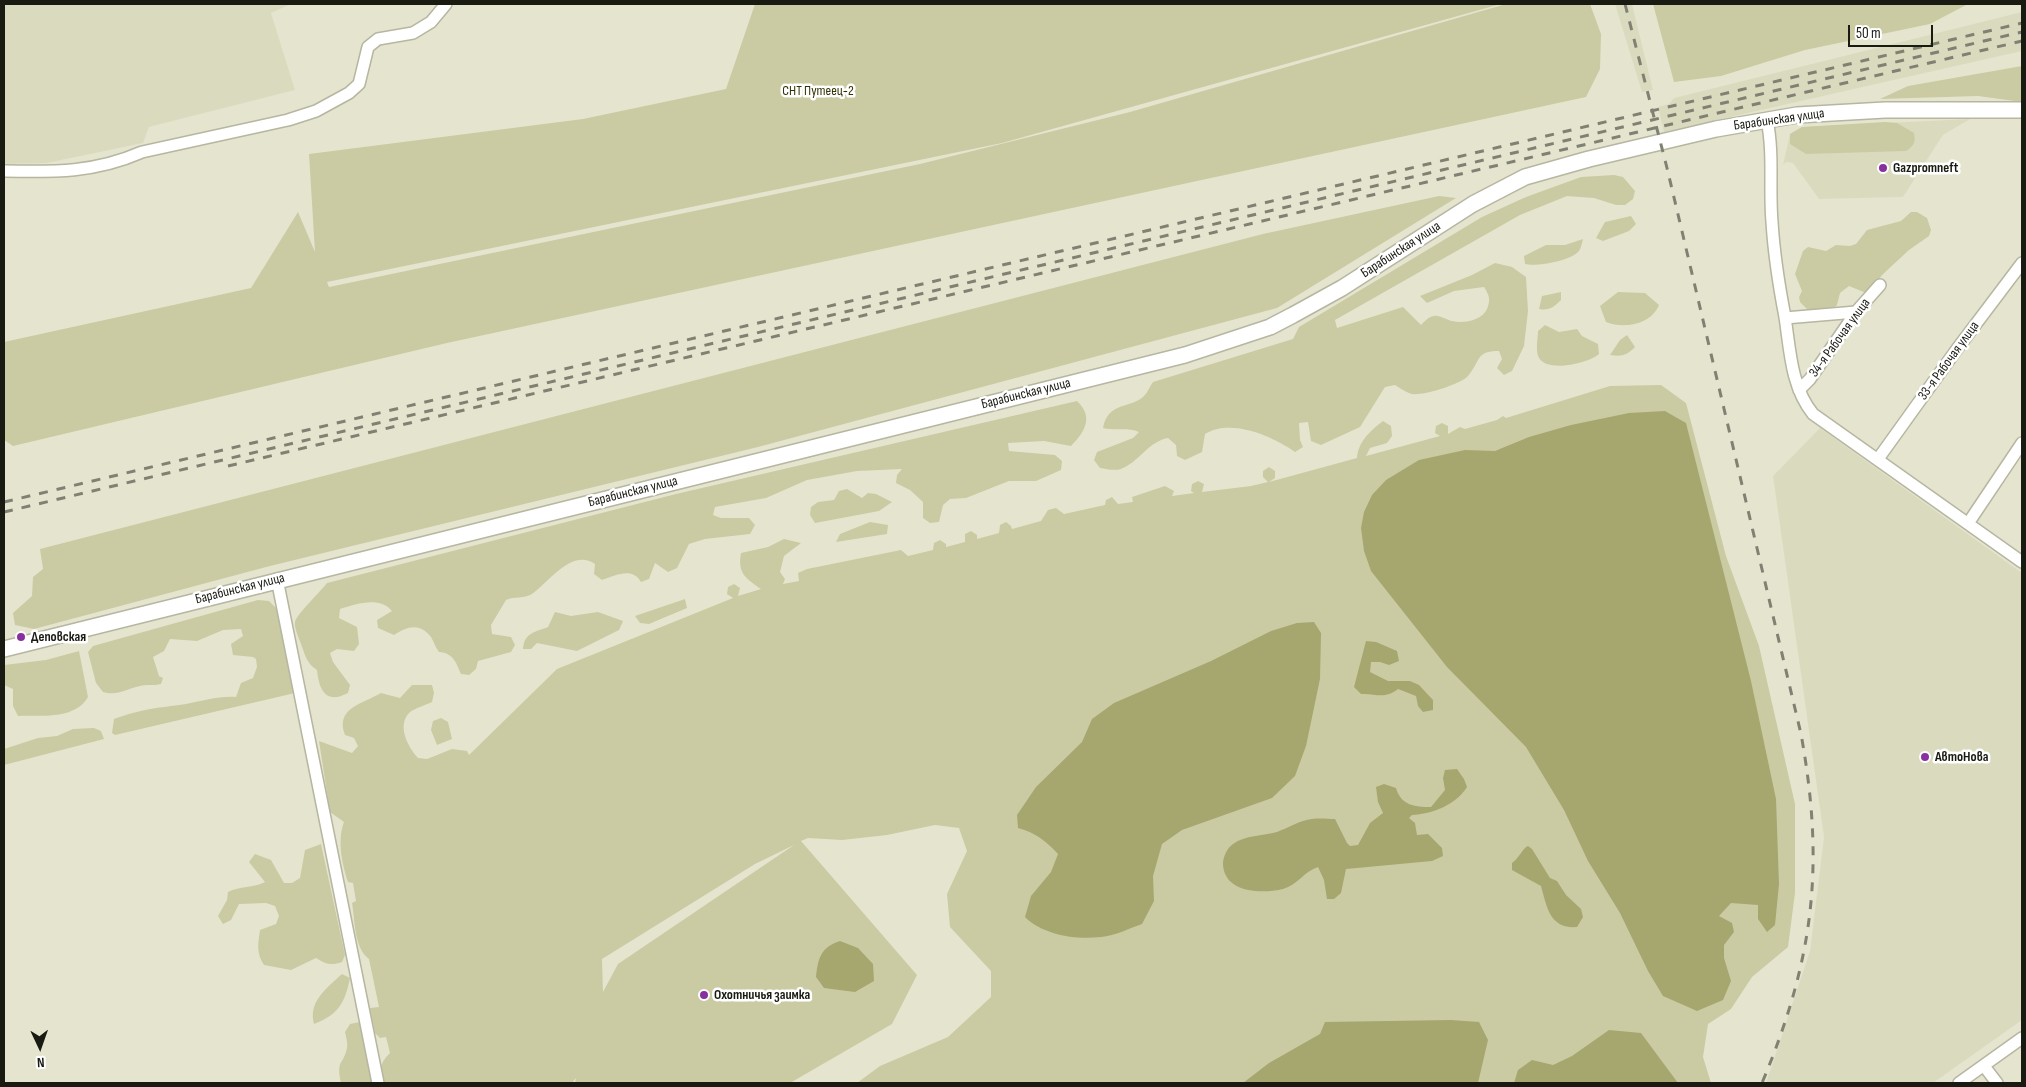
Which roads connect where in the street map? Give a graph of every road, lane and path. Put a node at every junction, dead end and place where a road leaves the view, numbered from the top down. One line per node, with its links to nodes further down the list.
1 (446, 4): 4 (street)
2 (2022, 110): 3 (main road, Барабинская улица)
3 (1767, 120): 8 (street); 14 (main road, Барабинская улица)
4 (4, 171)
5 (2022, 263): 11 (street, 33-я Рабочая улица)
6 (1880, 285): 7 (street, 34-я Рабочая улица)
7 (1856, 312): 8 (street); 9 (street, 34-я Рабочая улица)
8 (1785, 318): 9 (street)
9 (1799, 390): 11 (street)
10 (2022, 443): 12 (street)
11 (1878, 459): 12 (street)
12 (1969, 522): 13 (street)
13 (2022, 562)
14 (277, 580): 15 (main road, Барабинская улица); 18 (street)
15 (4, 649)
16 (2022, 1038): 17 (street)
17 (1984, 1066): 19 (street); 20 (street)
18 (378, 1083)
19 (1959, 1083)
20 (1997, 1083)

